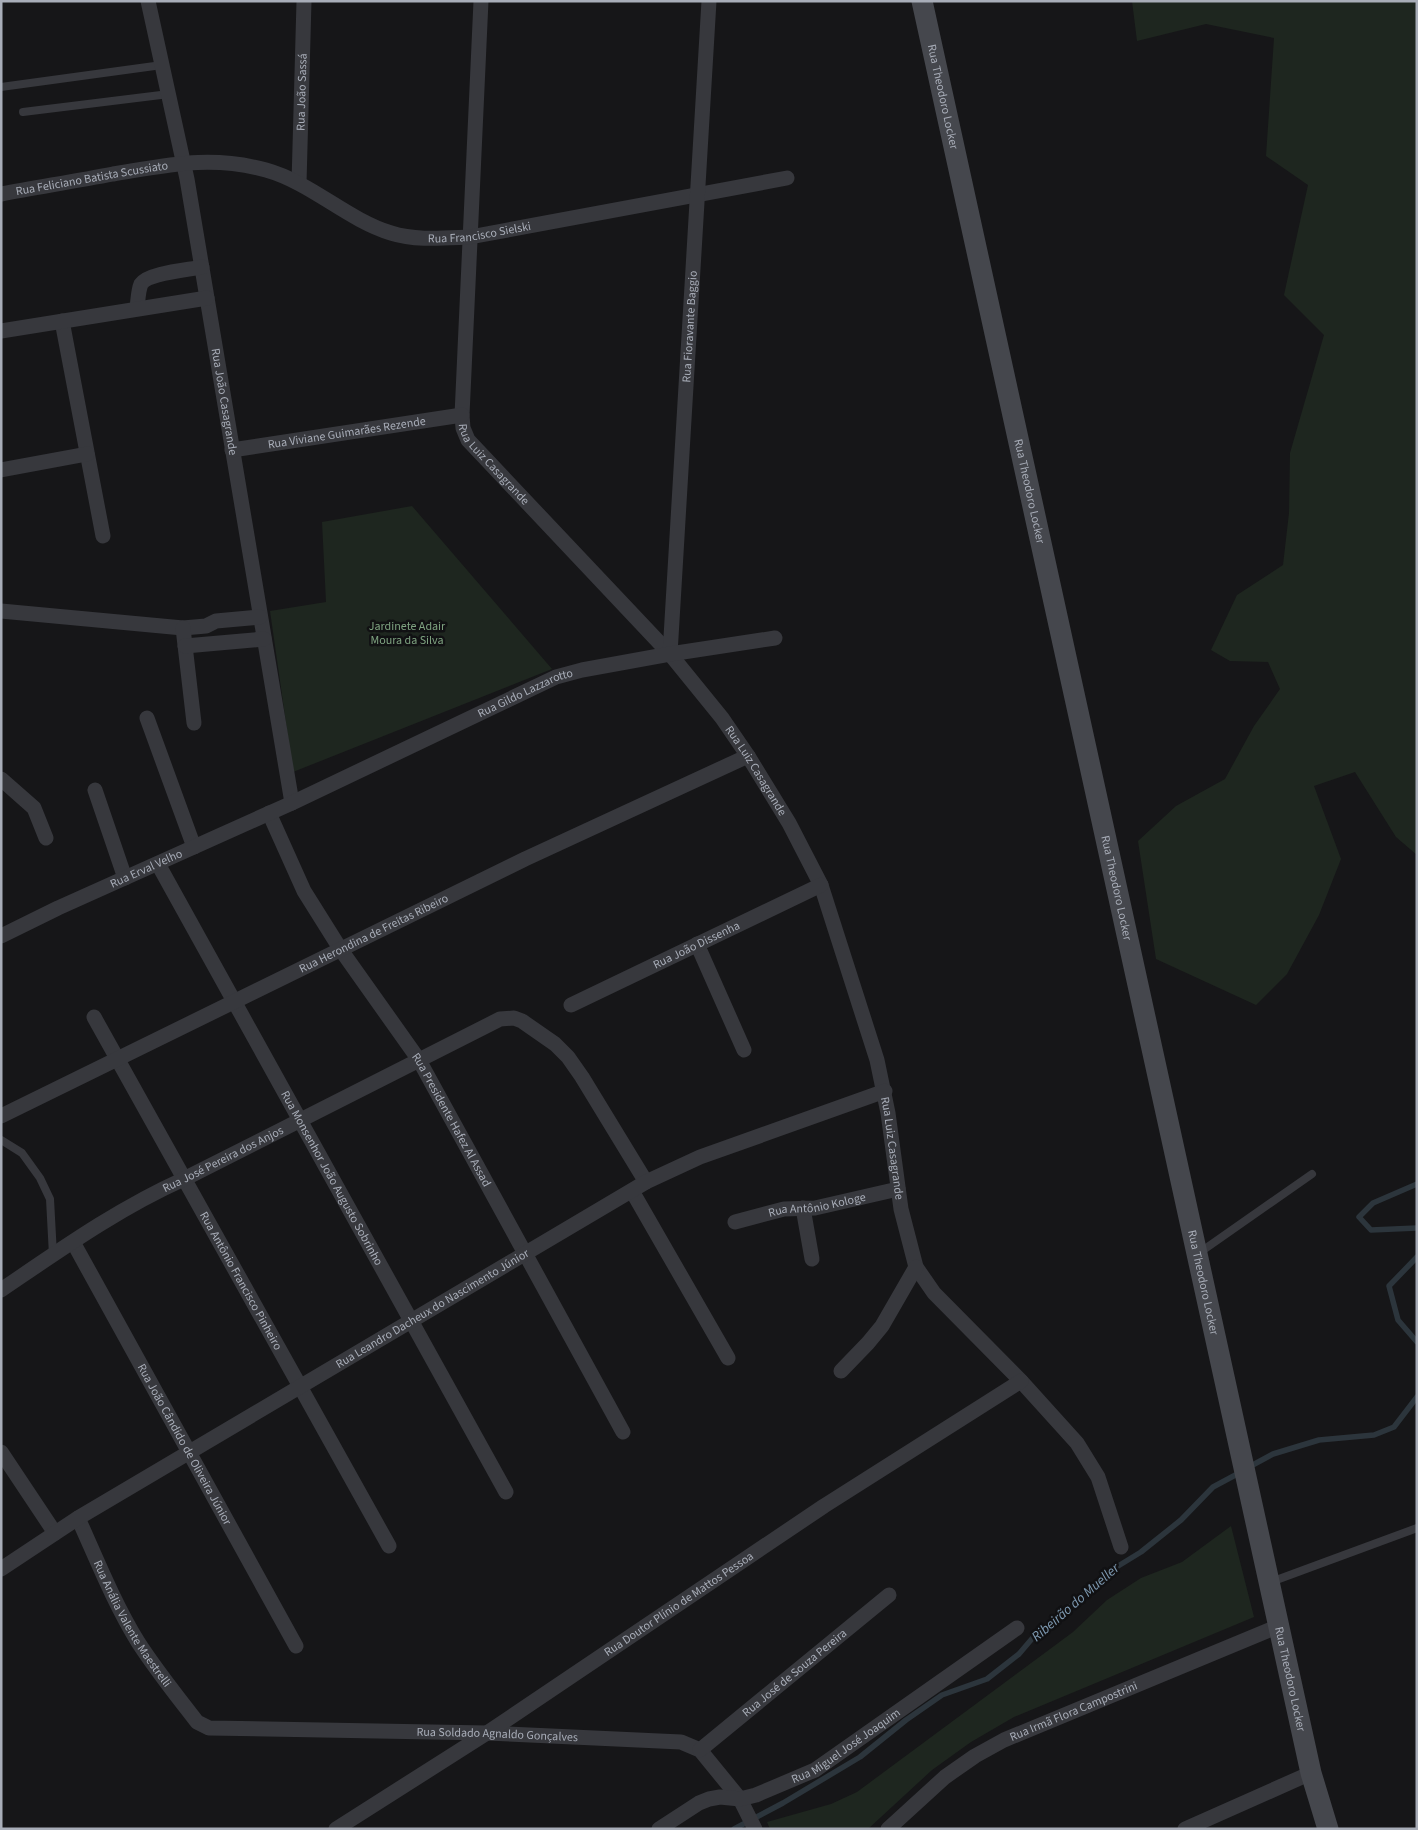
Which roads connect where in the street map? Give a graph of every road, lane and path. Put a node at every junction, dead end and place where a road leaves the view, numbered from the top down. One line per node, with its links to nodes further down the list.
1 (148, 1): 6 (street, Rua João Casagrande)
2 (304, 1): 12 (street, Rua João Sassá)
3 (481, 1): 15 (street, Rua Luiz Casagrande)
4 (709, 1): 14 (street, Rua Fioravante Baggio)
5 (922, 1): 67 (main road, Rua Theodoro Locker)
6 (162, 65): 7 (lane); 8 (street, Rua João Casagrande)
7 (1, 88)
8 (169, 94): 9 (lane); 10 (street, Rua João Casagrande)
9 (23, 112)
10 (184, 162): 12 (street, Rua Francisco Sielski); 13 (street, Rua Feliciano Batista Scussiato); 16 (street, Rua João Casagrande)
11 (787, 178): 14 (street, Rua Francisco Sielski)
12 (299, 183): 15 (street, Rua Francisco Sielski)
13 (1, 194)
14 (698, 194): 15 (street, Rua Francisco Sielski); 32 (street, Rua Fioravante Baggio)
15 (470, 237): 21 (street, Rua Luiz Casagrande)
16 (202, 268): 17 (street, Rua João Casagrande); 18 (street)
17 (207, 298): 18 (street); 22 (street, Rua João Casagrande)
18 (137, 308): 19 (street)
19 (62, 321): 20 (street); 23 (street)
20 (1, 332)
21 (462, 415): 22 (street, Rua Viviane Guimarães Rezende); 32 (street, Rua Luiz Casagrande)
22 (232, 450): 27 (street, Rua João Casagrande)
23 (87, 454): 24 (street); 25 (street)
24 (1, 470)
25 (102, 536)
26 (1, 611): 28 (street)
27 (260, 617): 28 (street); 30 (street, Rua João Casagrande)
28 (183, 628): 31 (street)
29 (775, 638): 32 (street, Rua Gildo Lazzarotto)
30 (264, 639): 31 (street); 38 (street, Rua João Casagrande)
31 (185, 646): 34 (street)
32 (670, 654): 35 (street, Rua Luiz Casagrande); 38 (street, Rua Gildo Lazzarotto)
33 (147, 718): 41 (street)
34 (194, 723)
35 (748, 756): 44 (street, Rua Luiz Casagrande); 47 (street, Rua Herondina de Freitas Ribeiro)
36 (1, 780): 40 (street)
37 (95, 790): 43 (street)
38 (292, 803): 39 (street, Rua Erval Velho)
39 (269, 813): 41 (street, Rua Erval Velho); 47 (street, Rua Presidente Hafez Al Assad)
40 (46, 838)
41 (194, 847): 42 (street, Rua Erval Velho)
42 (158, 864): 43 (street, Rua Erval Velho); 48 (street, Rua Monsenhor João Augusto Sobrinho)
43 (125, 878): 45 (street, Rua Erval Velho)
44 (821, 885): 46 (street, Rua João Dissenha); 54 (street, Rua Luiz Casagrande)
45 (1, 936)
46 (697, 944): 49 (street, Rua João Dissenha); 51 (street)
47 (341, 950): 48 (street, Rua Herondina de Freitas Ribeiro); 53 (street, Rua Presidente Hafez Al Assad)
48 (234, 1002): 52 (street, Rua Herondina de Freitas Ribeiro); 56 (street, Rua Monsenhor João Augusto Sobrinho)
49 (572, 1005)
50 (94, 1017): 52 (street, Rua Antônio Francisco Pinheiro)
51 (744, 1050)
52 (117, 1059): 55 (street, Rua Herondina de Freitas Ribeiro); 59 (street, Rua Antônio Francisco Pinheiro)
53 (419, 1060): 56 (street, Rua José Pereira dos Anjos); 60 (street, Rua José Pereira dos Anjos); 66 (street, Rua Presidente Hafez Al Assad)
54 (884, 1091): 60 (street, Rua Leandro Dacheux do Nascimento Júnior); 61 (street, Rua Luiz Casagrande)
55 (1, 1116)
56 (300, 1120): 59 (street, Rua José Pereira dos Anjos); 72 (street, Rua Monsenhor João Augusto Sobrinho)
57 (1, 1140): 68 (lane)
58 (1312, 1174): 67 (lane)
59 (184, 1179): 65 (street, Rua José Pereira dos Anjos); 76 (street, Rua Antônio Francisco Pinheiro)
60 (646, 1182): 62 (street, Rua Leandro Dacheux do Nascimento Júnior)
61 (898, 1189): 63 (street, Rua Antônio Kologe); 70 (street, Rua Luiz Casagrande)
62 (632, 1191): 66 (street, Rua Leandro Dacheux do Nascimento Júnior); 73 (street)
63 (803, 1208): 64 (street, Rua Antônio Kologe); 69 (street)
64 (735, 1222)
65 (73, 1242): 68 (street, Rua José Pereira dos Anjos); 78 (street, Rua João Cândido de Oliveira Júnior)
66 (525, 1254): 72 (street, Rua Leandro Dacheux do Nascimento Júnior); 77 (street, Rua Presidente Hafez Al Assad)
67 (1197, 1254): 87 (main road, Rua Theodoro Locker)
68 (53, 1255): 71 (street, Rua José Pereira dos Anjos)
69 (812, 1259)
70 (916, 1267): 74 (street); 75 (street, Rua Luiz Casagrande)
71 (1, 1290)
72 (411, 1321): 76 (street, Rua Leandro Dacheux do Nascimento Júnior); 80 (street, Rua Monsenhor João Augusto Sobrinho)
73 (728, 1358)
74 (841, 1371)
75 (1021, 1381): 85 (street, Rua Luiz Casagrande); 93 (street, Rua Doutor Plínio de Mattos Pessoa)
76 (300, 1387): 78 (street, Rua Leandro Dacheux do Nascimento Júnior); 84 (street, Rua Antônio Francisco Pinheiro)
77 (623, 1432)
78 (190, 1452): 81 (street, Rua Leandro Dacheux do Nascimento Júnior); 91 (street, Rua João Cândido de Oliveira Júnior)
79 (4, 1460): 83 (street)
80 (506, 1492)
81 (78, 1518): 83 (street, Rua Leandro Dacheux do Nascimento Júnior); 92 (street, Rua Anália Valente Maestrelli)
82 (1417, 1528): 87 (lane)
83 (56, 1533): 86 (street, Rua Leandro Dacheux do Nascimento Júnior)
84 (389, 1546)
85 (1121, 1547)
86 (1, 1569)
87 (1269, 1582): 89 (main road, Rua Theodoro Locker)
88 (889, 1595): 94 (street, Rua José de Souza Pereira)
89 (1279, 1626): 95 (main road, Rua Theodoro Locker); 98 (street, Rua Irmã Flora Campostrini)
90 (1017, 1628): 96 (street, Rua Miguel José Joaquim)
91 (296, 1646)
92 (197, 1722): 93 (street, Rua Soldado Agnaldo Gonçalves)
93 (487, 1733): 94 (street, Rua Soldado Agnaldo Gonçalves); 99 (street, Rua Doutor Plínio de Mattos Pessoa)
94 (700, 1750): 96 (street)
95 (1311, 1773): 101 (street); 102 (main road, Rua Theodoro Locker); 103 (main road, Rua Theodoro Locker)
96 (743, 1805): 97 (street); 100 (street, Rua Miguel José Joaquim)
97 (755, 1828)
98 (890, 1828)
99 (336, 1829)
100 (659, 1829)
101 (1185, 1829)
102 (1318, 1829)
103 (1328, 1829)

